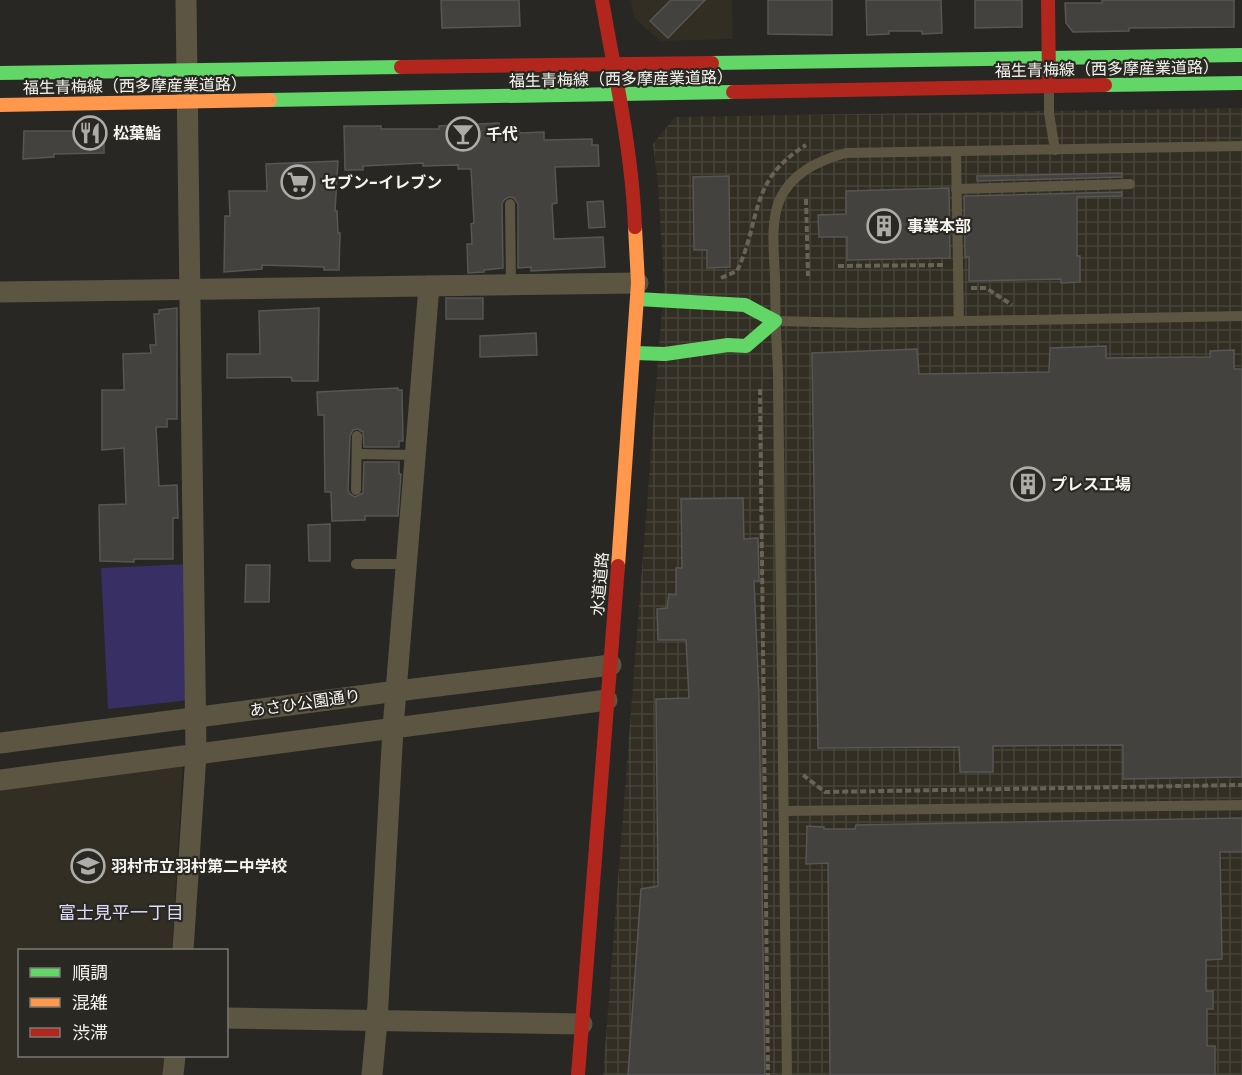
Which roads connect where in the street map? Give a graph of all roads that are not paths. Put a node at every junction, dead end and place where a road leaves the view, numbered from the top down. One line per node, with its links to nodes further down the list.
1 (186, 0): 7 (street)
2 (602, 0): 6 (main road, 水道道路)
3 (1048, 0): 5 (main road)
4 (1242, 55): 5 (main road, 福生青梅線（西多摩産業道路）)
5 (1049, 57): 6 (main road, 福生青梅線（西多摩産業道路）); 10 (main road)
6 (614, 64): 7 (main road, 福生青梅線（西多摩産業道路）); 11 (main road, 水道道路)
7 (188, 70): 8 (main road, 福生青梅線（西多摩産業道路）); 12 (street)
8 (0, 73)
9 (1242, 83): 10 (main road, 福生青梅線（西多摩産業道路）)
10 (1049, 86): 11 (main road, 福生青梅線（西多摩産業道路）); 15 (lane)
11 (620, 96): 12 (main road, 福生青梅線（西多摩産業道路）); 23 (main road, 水道道路)
12 (189, 101): 13 (main road, 福生青梅線（西多摩産業道路）); 22 (street)
13 (0, 105)
14 (1242, 146): 15 (lane)
15 (1055, 150): 16 (lane)
16 (956, 152): 18 (lane); 26 (lane)
17 (1130, 184): 18 (lane)
18 (956, 189): 27 (lane)
19 (510, 204): 20 (lane)
20 (511, 284): 21 (street); 23 (street)
21 (429, 286): 22 (street); 31 (street)
22 (191, 290): 24 (street); 38 (street)
23 (637, 291): 26 (main road); 28 (main road, 水道道路)
24 (0, 292)
25 (1242, 316): 27 (lane)
26 (775, 321): 27 (lane); 28 (main road); 44 (lane)
27 (959, 321)
28 (634, 353): 35 (main road, 水道道路)
29 (357, 436): 30 (lane)
30 (357, 454): 31 (lane); 32 (lane)
31 (416, 455): 34 (street)
32 (356, 490)
33 (356, 564): 34 (lane)
34 (406, 564): 36 (street)
35 (610, 665): 36 (street, あさひ公園通り); 37 (main road, 水道道路)
36 (397, 691): 38 (street, あさひ公園通り); 39 (street)
37 (607, 700): 39 (street); 48 (main road, 水道道路)
38 (195, 719): 40 (street, あさひ公園通り); 41 (street)
39 (393, 728): 41 (street); 47 (street)
40 (0, 743)
41 (196, 754): 42 (street); 45 (street)
42 (0, 780)
43 (1242, 806): 44 (lane)
44 (784, 812): 53 (lane)
45 (183, 949)
46 (228, 1018): 47 (street)
47 (377, 1021): 48 (street); 51 (street)
48 (582, 1024): 52 (main road, 水道道路)
49 (175, 1057): 50 (street)
50 (173, 1075)
51 (372, 1075)
52 (578, 1075)
53 (787, 1075)

